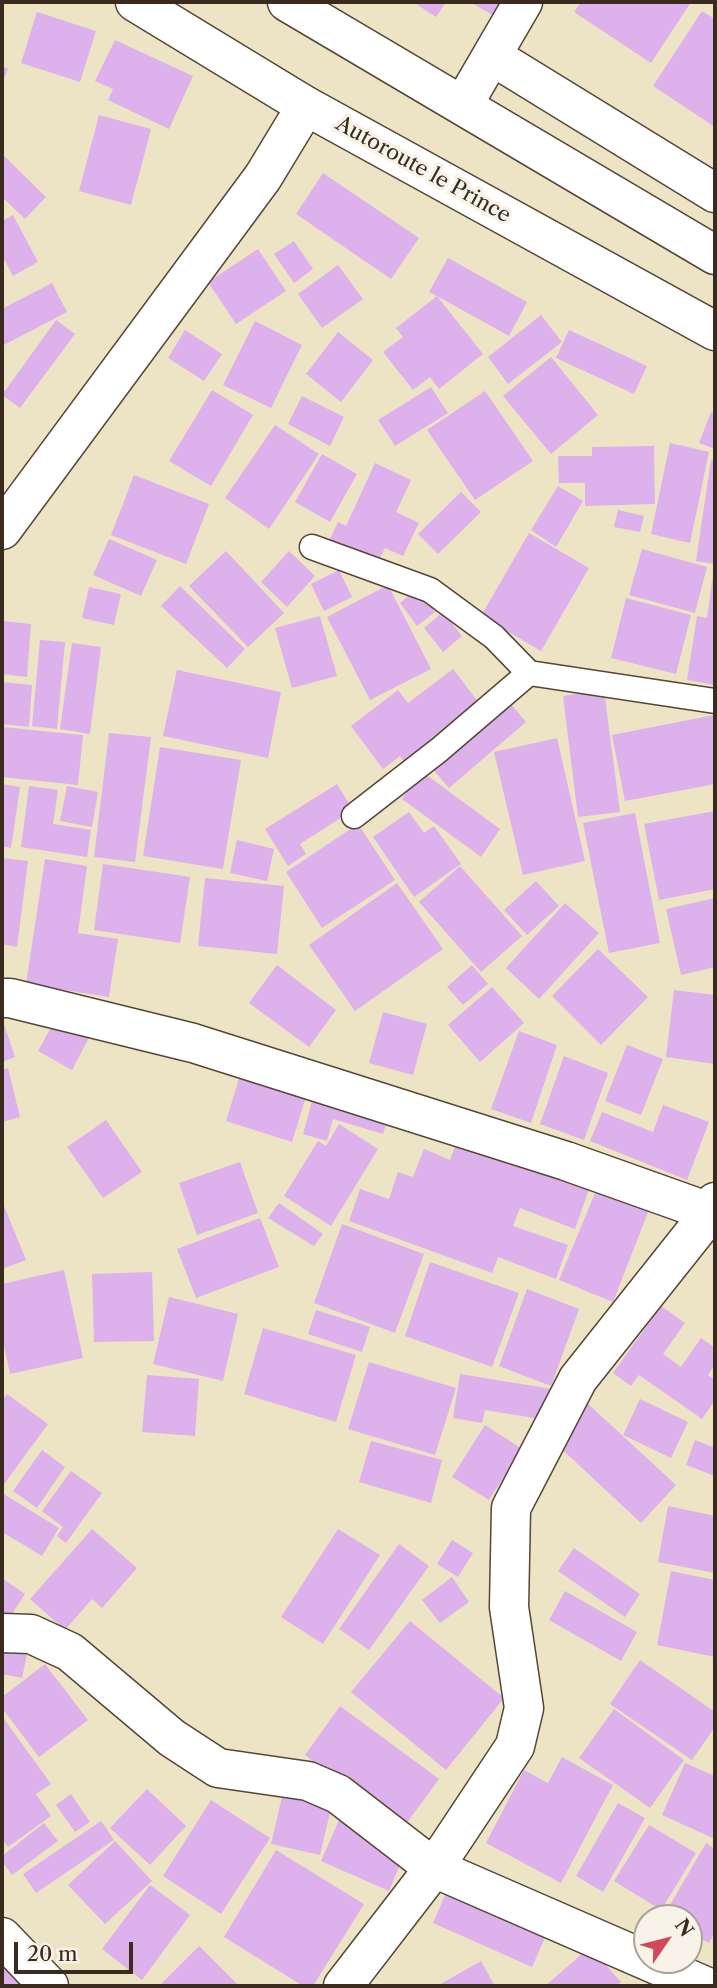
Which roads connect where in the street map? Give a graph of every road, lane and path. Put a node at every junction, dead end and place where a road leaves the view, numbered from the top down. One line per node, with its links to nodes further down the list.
1 (135, 2): 6 (street, Autoroute le Prince)
2 (287, 2): 5 (street)
3 (523, 2): 4 (street)
4 (492, 56): 5 (street); 7 (street)
5 (463, 105): 8 (street)
6 (306, 106): 9 (street, Autoroute le Prince); 10 (street)
7 (715, 193)
8 (715, 255)
9 (715, 331)
10 (2, 530)
11 (312, 547): 12 (lane)
12 (529, 673): 13 (lane); 14 (lane)
13 (715, 701)
14 (354, 816)
15 (2, 998): 16 (street)
16 (713, 1210): 18 (street)
17 (2, 1633): 18 (street)
18 (434, 1868): 21 (street); 22 (street)
19 (2, 1937): 20 (street)
20 (48, 1986)
21 (343, 1986)
22 (705, 1986)

